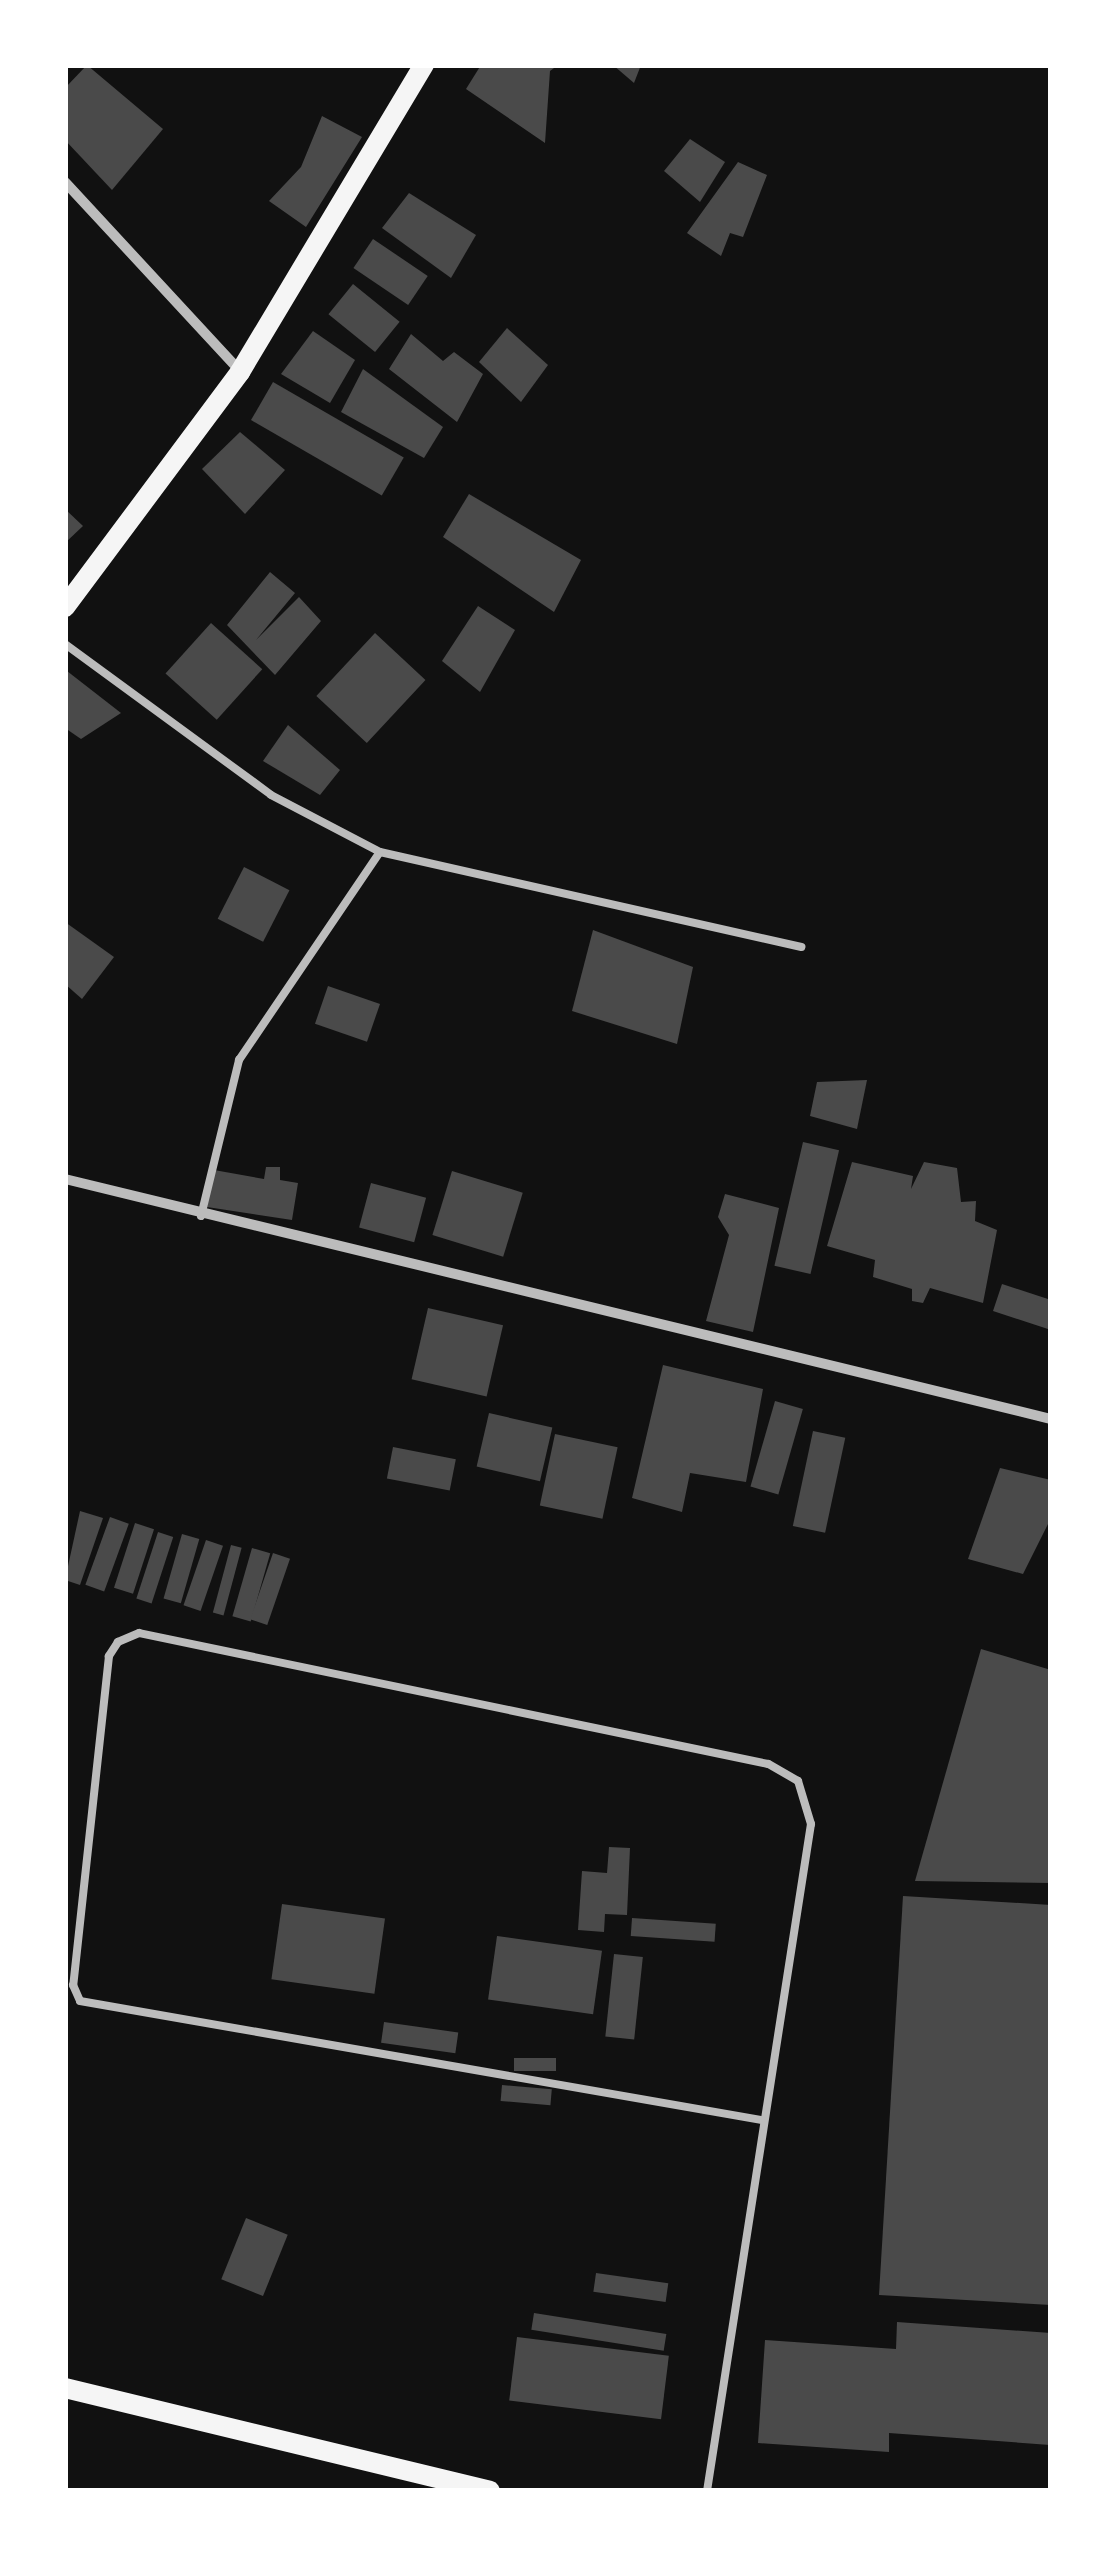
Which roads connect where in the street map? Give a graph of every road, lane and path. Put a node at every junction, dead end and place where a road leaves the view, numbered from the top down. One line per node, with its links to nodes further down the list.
1 (424, 65): 3 (main road)
2 (65, 182): 3 (street)
3 (240, 372): 4 (main road)
4 (65, 607)
5 (65, 644): 6 (lane)
6 (380, 852): 7 (lane); 9 (lane)
7 (801, 947)
8 (65, 1179): 9 (street)
9 (201, 1216): 10 (street)
10 (1051, 1420)
11 (762, 2120): 11 (lane); 14 (lane)
12 (65, 2388): 13 (main road)
13 (490, 2491)
14 (706, 2491)

